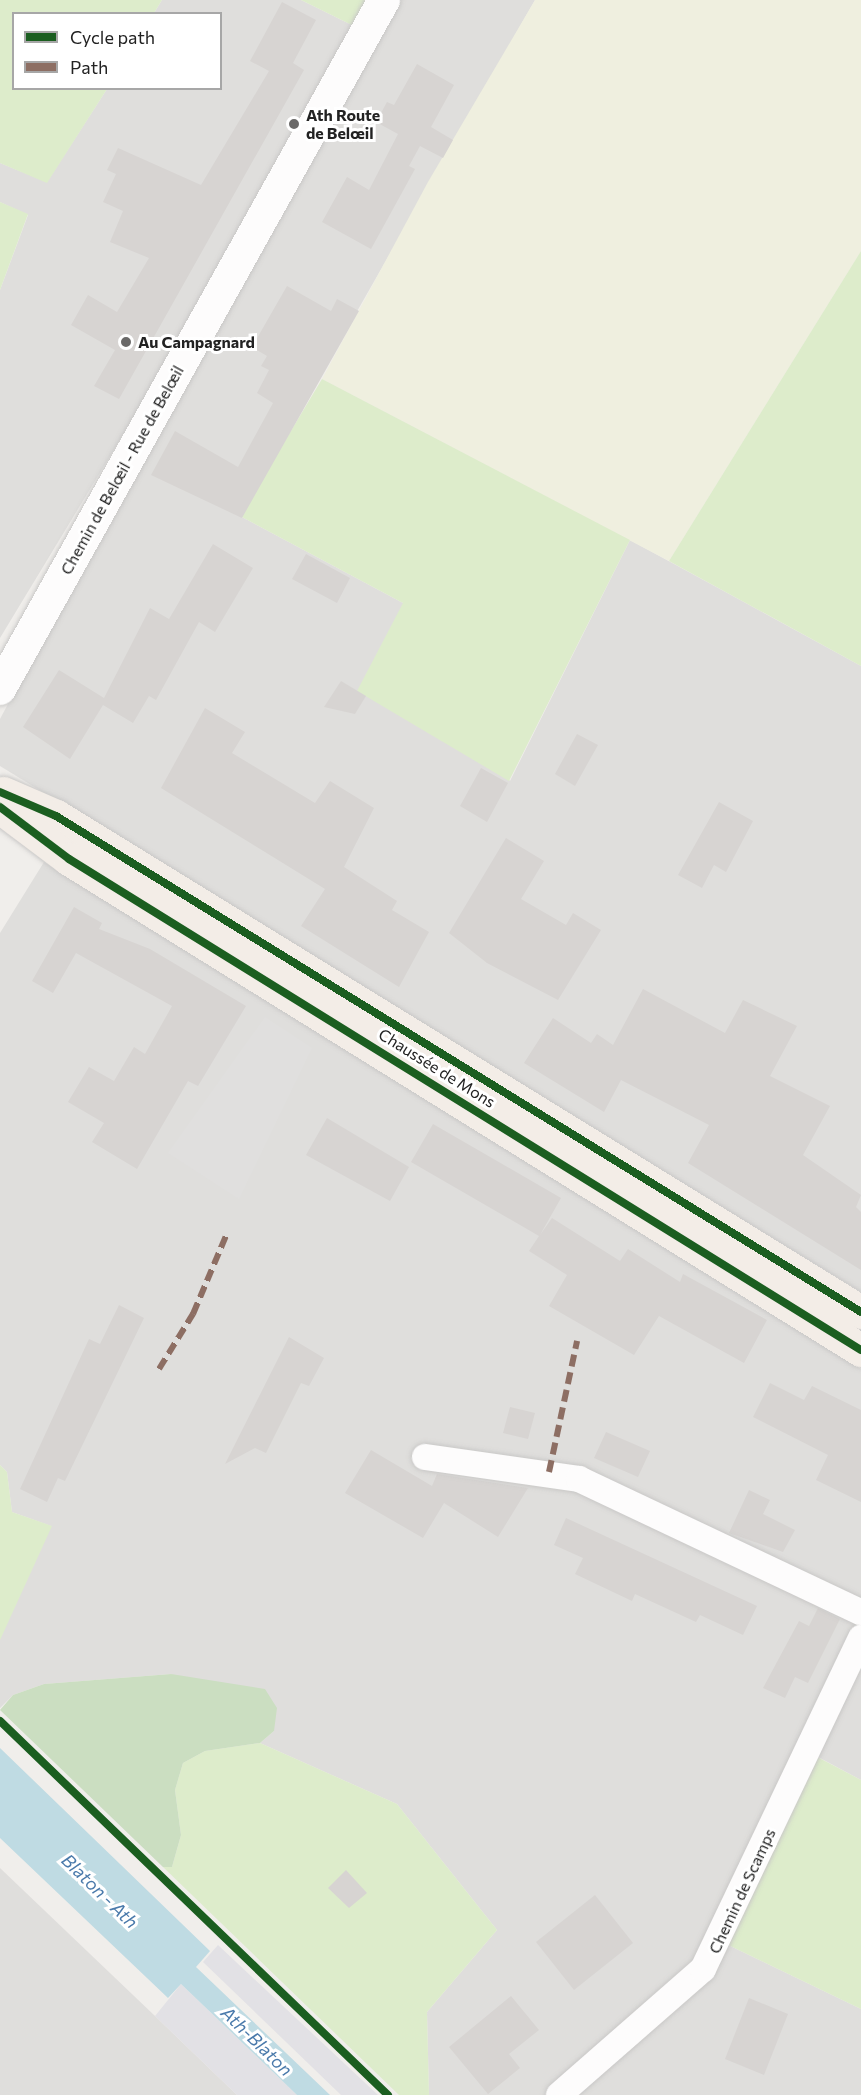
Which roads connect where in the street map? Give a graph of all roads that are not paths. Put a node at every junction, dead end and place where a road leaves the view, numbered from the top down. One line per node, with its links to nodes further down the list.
1 (384, 0): 2 (street, Chemin de Belœil - Rue de Belœil)
2 (0, 689)
3 (0, 792): 5 (main road, Chaussée de Mons)
4 (0, 807): 6 (main road, Chaussée de Mons)
5 (861, 1312)
6 (861, 1350)
7 (425, 1457): 8 (street)
8 (861, 1612)
9 (861, 1638): 10 (street, Chemin de Scamps)
10 (559, 2095)

